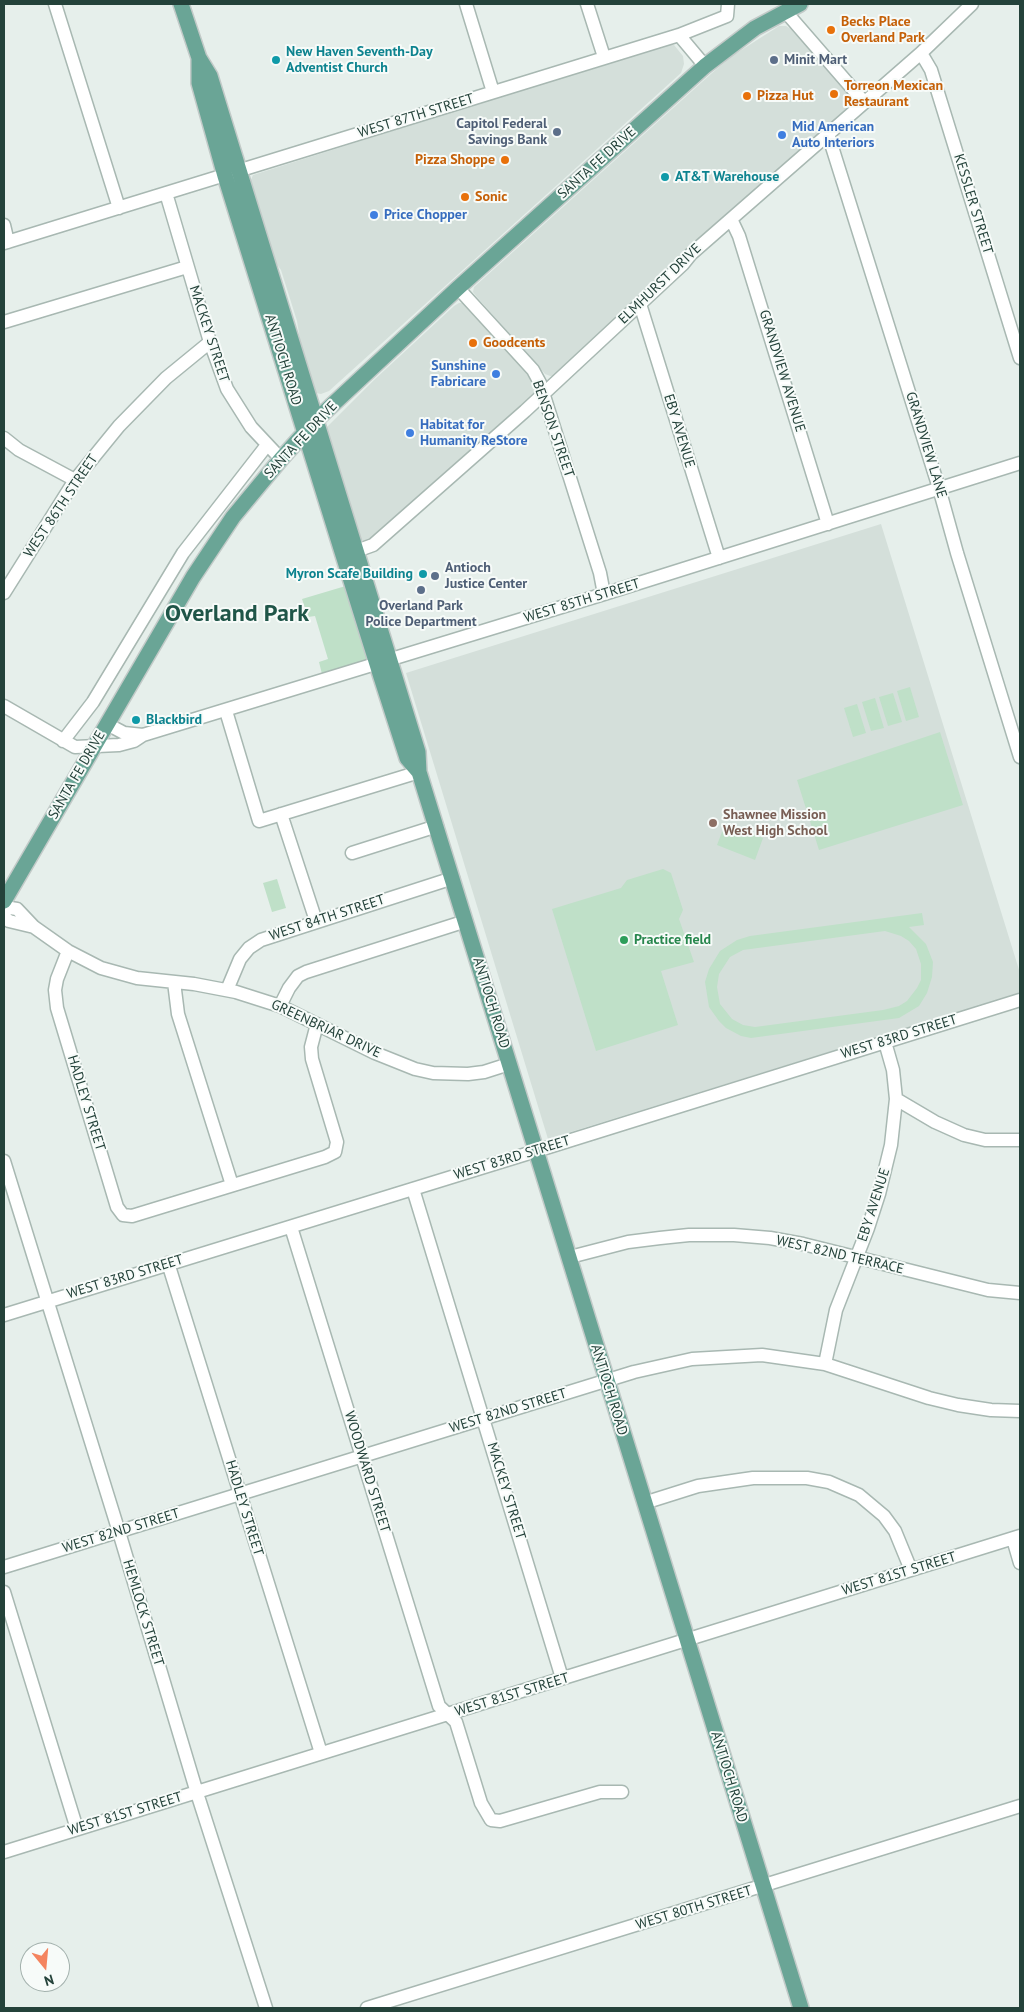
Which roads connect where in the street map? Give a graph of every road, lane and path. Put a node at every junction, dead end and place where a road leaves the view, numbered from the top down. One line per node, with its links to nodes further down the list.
1 (55, 4): 18 (street)
2 (181, 4): 16 (main road, ANTIOCH ROAD)
3 (466, 4): 13 (street)
4 (587, 4): 11 (street)
5 (728, 4): 9 (street, WEST 87TH STREET)
6 (800, 4): 8 (main road)
7 (972, 4): 10 (street, ELMHURST DRIVE)
8 (785, 11): 12 (main road); 14 (street)
9 (679, 35): 11 (street, WEST 87TH STREET); 12 (street)
10 (921, 53): 14 (street, ELMHURST DRIVE); 27 (street, KESSLER STREET)
11 (604, 57): 13 (street, WEST 87TH STREET)
12 (705, 66): 23 (main road, SANTA FE DRIVE)
13 (493, 92): 16 (street, WEST 87TH STREET)
14 (864, 102): 15 (street, ELMHURST DRIVE)
15 (828, 134): 19 (street, ELMHURST DRIVE); 35 (street, GRANDVIEW LANE)
16 (232, 174): 17 (street, WEST 87TH STREET); 29 (main road, ANTIOCH ROAD)
17 (166, 193): 18 (street, WEST 87TH STREET); 22 (street, MACKEY STREET)
18 (119, 208): 21 (street, WEST 87TH STREET)
19 (731, 220): 24 (street, ELMHURST DRIVE); 36 (street, GRANDVIEW AVENUE)
20 (4, 225): 21 (street)
21 (6, 243)
22 (187, 267): 25 (street); 26 (street, MACKEY STREET)
23 (458, 288): 28 (street, BENSON STREET); 29 (main road, SANTA FE DRIVE)
24 (640, 304): 28 (street, ELMHURST DRIVE); 38 (street, EBY AVENUE)
25 (4, 322)
26 (210, 342): 31 (street, MACKEY STREET); 34 (street, WEST 86TH STREET)
27 (1020, 358)
28 (543, 393): 37 (street, ELMHURST DRIVE); 40 (street, BENSON STREET)
29 (311, 426): 32 (main road, SANTA FE DRIVE); 37 (main road, ANTIOCH ROAD)
30 (4, 438): 34 (street)
31 (268, 445): 32 (street, MACKEY STREET); 46 (street)
32 (281, 459): 44 (main road, SANTA FE DRIVE)
33 (1020, 463): 35 (street, WEST 85TH STREET)
34 (75, 480): 39 (street, WEST 86TH STREET)
35 (939, 488): 36 (street, WEST 85TH STREET); 48 (street, GRANDVIEW LANE)
36 (828, 524): 38 (street, WEST 85TH STREET)
37 (350, 553): 41 (main road, ANTIOCH ROAD)
38 (719, 558): 40 (street, WEST 85TH STREET)
39 (4, 593)
40 (604, 594): 41 (street, WEST 85TH STREET)
41 (383, 662): 43 (street, WEST 85TH STREET); 49 (main road, ANTIOCH ROAD)
42 (4, 706): 46 (street)
43 (226, 711): 45 (street, WEST 85TH STREET); 50 (street)
44 (107, 724): 45 (street, WEST 85TH STREET); 47 (main road, SANTA FE DRIVE)
45 (143, 735): 47 (street, WEST 85TH STREET)
46 (64, 741): 47 (street)
47 (93, 748): 54 (main road, SANTA FE DRIVE)
48 (1020, 757)
49 (419, 772): 50 (street); 51 (main road, ANTIOCH ROAD)
50 (281, 814): 57 (street)
51 (437, 826): 52 (street); 53 (main road, ANTIOCH ROAD)
52 (352, 854)
53 (453, 878): 57 (street, WEST 84TH STREET); 58 (main road, ANTIOCH ROAD)
54 (4, 901)
55 (4, 907): 59 (street, GREENBRIAR DRIVE)
56 (4, 916): 59 (street, GREENBRIAR DRIVE)
57 (316, 921): 62 (street, WEST 84TH STREET)
58 (466, 921): 64 (street); 67 (main road, ANTIOCH ROAD)
59 (34, 927): 60 (street, GREENBRIAR DRIVE)
60 (68, 951): 61 (street, GREENBRIAR DRIVE); 72 (street, HADLEY STREET)
61 (174, 982): 62 (street, GREENBRIAR DRIVE); 72 (street)
62 (227, 990): 64 (street, GREENBRIAR DRIVE)
63 (1020, 1000): 66 (street, WEST 83RD STREET)
64 (280, 1006): 65 (street, GREENBRIAR DRIVE)
65 (318, 1024): 67 (street, GREENBRIAR DRIVE); 72 (street)
66 (885, 1042): 68 (street, EBY AVENUE); 70 (street, WEST 83RD STREET)
67 (509, 1064): 70 (main road, ANTIOCH ROAD)
68 (896, 1099): 69 (street); 76 (street, EBY AVENUE)
69 (1020, 1140)
70 (536, 1151): 73 (street, WEST 83RD STREET); 75 (main road, ANTIOCH ROAD)
71 (4, 1166): 79 (street, HEMLOCK STREET)
72 (232, 1185)
73 (413, 1189): 74 (street, WEST 83RD STREET); 84 (street, MACKEY STREET)
74 (291, 1227): 77 (street, WEST 83RD STREET); 85 (street, WOODWARD STREET)
75 (570, 1257): 76 (street, WEST 82ND TERRACE); 82 (main road, ANTIOCH ROAD)
76 (856, 1257): 78 (street, WEST 82ND TERRACE); 81 (street, EBY AVENUE)
77 (168, 1263): 79 (street, WEST 83RD STREET); 86 (street, HADLEY STREET)
78 (1020, 1293)
79 (47, 1302): 80 (street, WEST 83RD STREET); 88 (street, HEMLOCK STREET)
80 (4, 1314)
81 (825, 1364): 82 (street, WEST 82ND STREET); 83 (street, WEST 82ND STREET)
82 (606, 1380): 84 (street, WEST 82ND STREET); 87 (main road, ANTIOCH ROAD)
83 (1020, 1411)
84 (484, 1418): 85 (street, WEST 82ND STREET); 95 (street, MACKEY STREET)
85 (362, 1457): 86 (street, WEST 82ND STREET); 96 (street, WOODWARD STREET)
86 (240, 1494): 88 (street, WEST 82ND STREET); 97 (street, HADLEY STREET)
87 (644, 1503): 92 (street); 94 (main road, ANTIOCH ROAD)
88 (119, 1532): 91 (street, WEST 82ND STREET); 99 (street, HEMLOCK STREET)
89 (1017, 1537): 90 (street); 92 (street, WEST 81ST STREET)
90 (1020, 1563)
91 (4, 1567)
92 (911, 1570): 94 (street, WEST 81ST STREET)
93 (4, 1592): 101 (street)
94 (687, 1640): 95 (street, WEST 81ST STREET); 103 (main road, ANTIOCH ROAD)
95 (562, 1678): 96 (street, WEST 81ST STREET)
96 (447, 1715): 97 (street, WEST 81ST STREET); 98 (street, WOODWARD STREET)
97 (321, 1753): 99 (street, WEST 81ST STREET)
98 (622, 1792)
99 (197, 1793): 101 (street, WEST 81ST STREET); 104 (street, HEMLOCK STREET)
100 (1020, 1806): 103 (street, WEST 80TH STREET)
101 (77, 1829): 102 (street, WEST 81ST STREET)
102 (4, 1852)
103 (763, 1886): 105 (street, WEST 80TH STREET); 106 (main road, ANTIOCH ROAD)
104 (266, 2008)
105 (367, 2008)
106 (801, 2008)

